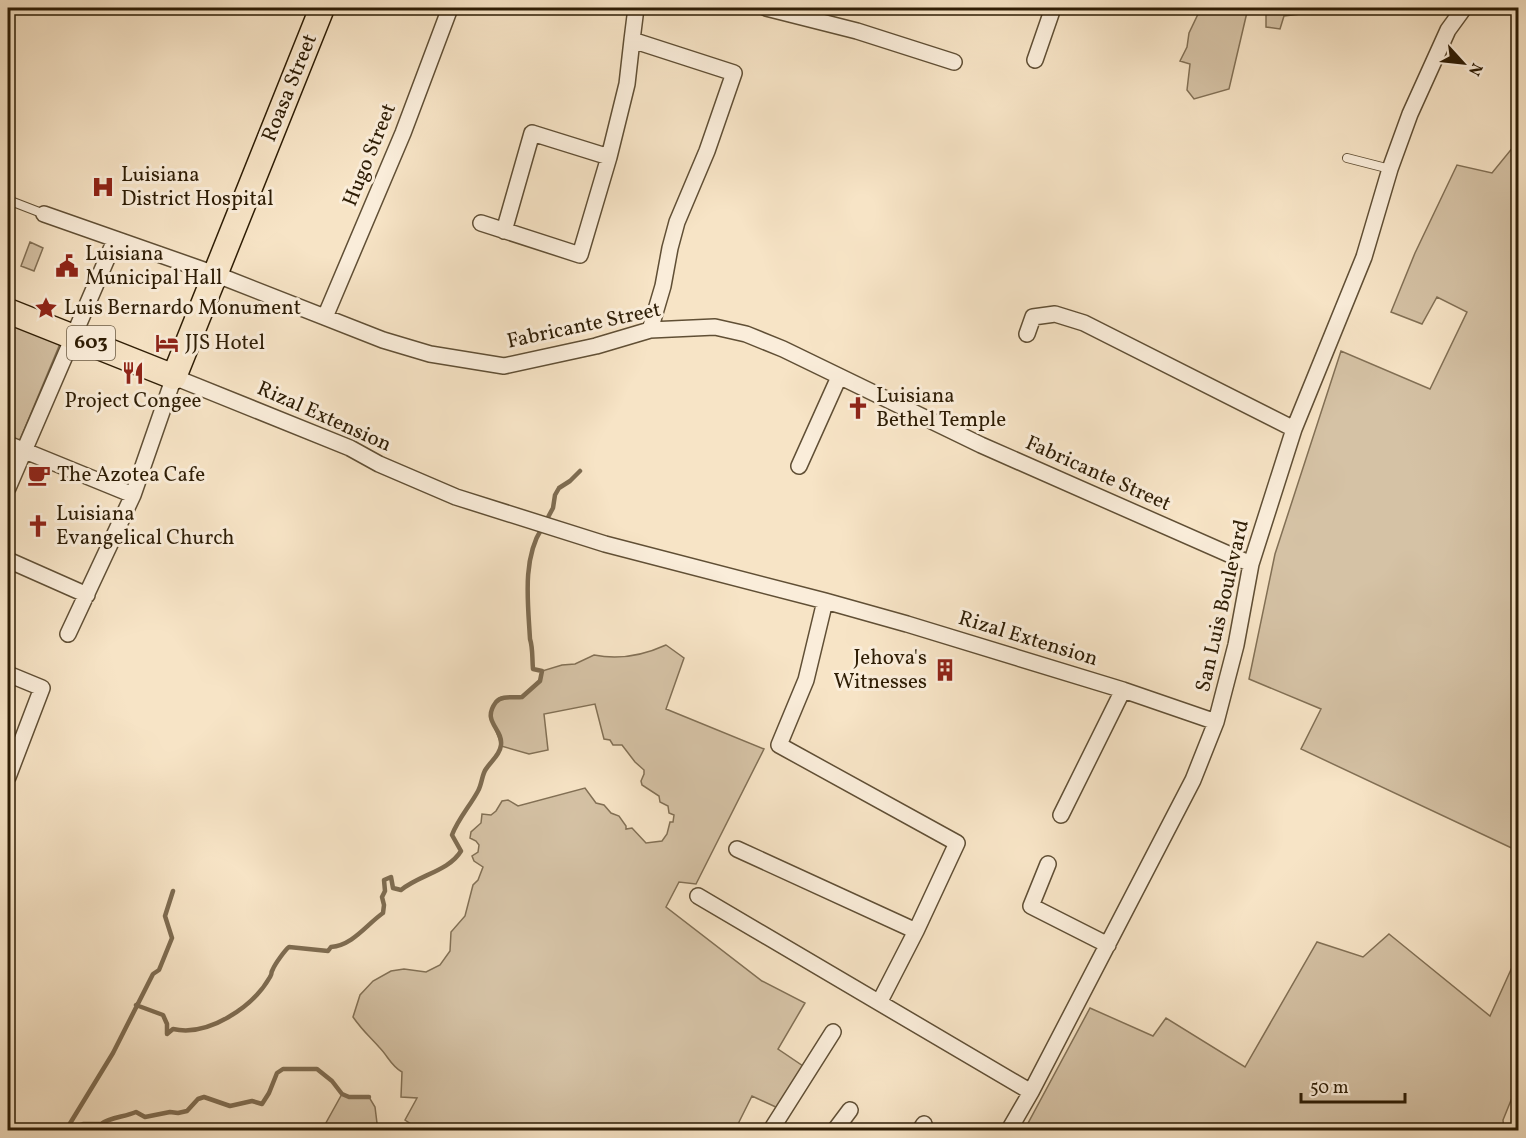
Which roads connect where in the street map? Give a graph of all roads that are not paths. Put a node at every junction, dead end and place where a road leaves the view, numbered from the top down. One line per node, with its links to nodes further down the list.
1 (322, 8): 18 (main road, Roasa Street)
2 (450, 8): 20 (street, Hugo Street)
3 (636, 8): 7 (street)
4 (766, 8): 9 (street)
5 (1053, 8): 8 (street)
6 (1464, 8): 12 (street, San Luis Boulevard)
7 (632, 40): 10 (street); 21 (street)
8 (1035, 60)
9 (954, 62)
10 (609, 157): 16 (street); 16 (street)
11 (1347, 158): 12 (lane)
12 (1390, 169): 26 (street, San Luis Boulevard)
13 (8, 200): 14 (lane)
14 (41, 213): 17 (street, Fabricante Street)
15 (481, 223): 16 (street)
16 (504, 231)
17 (115, 240): 18 (street, Fabricante Street); 23 (street)
18 (215, 274): 20 (street, Fabricante Street); 24 (main road, Roasa Street)
19 (8, 311): 23 (main road, 603)
20 (325, 317): 21 (street, Fabricante Street)
21 (650, 330): 25 (street, Fabricante Street)
22 (1027, 334): 26 (street)
23 (73, 336): 24 (main road, 603); 28 (street)
24 (174, 377): 31 (street, Roasa Street); 35 (street, Rizal Extension)
25 (839, 377): 29 (street); 33 (street, Fabricante Street)
26 (1294, 429): 33 (street, San Luis Boulevard)
27 (8, 444): 28 (street)
28 (23, 450): 30 (street); 31 (street)
29 (800, 466)
30 (8, 488)
31 (133, 495): 34 (street, Roasa Street)
32 (8, 560): 34 (street)
33 (1251, 564): 39 (street, San Luis Boulevard)
34 (87, 595): 36 (street, Roasa Street)
35 (825, 601): 38 (street, Rizal Extension); 45 (street)
36 (68, 634)
37 (8, 674): 40 (street)
38 (1123, 690): 39 (street, Rizal Extension); 41 (street)
39 (1216, 722): 46 (street, San Luis Boulevard)
40 (8, 777)
41 (1061, 815)
42 (737, 849): 45 (street)
43 (1048, 864): 46 (street)
44 (698, 896): 47 (street)
45 (916, 931): 47 (street)
46 (1108, 945): 49 (street, San Luis Boulevard)
47 (880, 1001): 49 (street)
48 (832, 1032): 51 (street)
49 (1031, 1092): 53 (street, San Luis Boulevard)
50 (850, 1110): 52 (street)
51 (771, 1131)
52 (835, 1131)
53 (1009, 1131)

